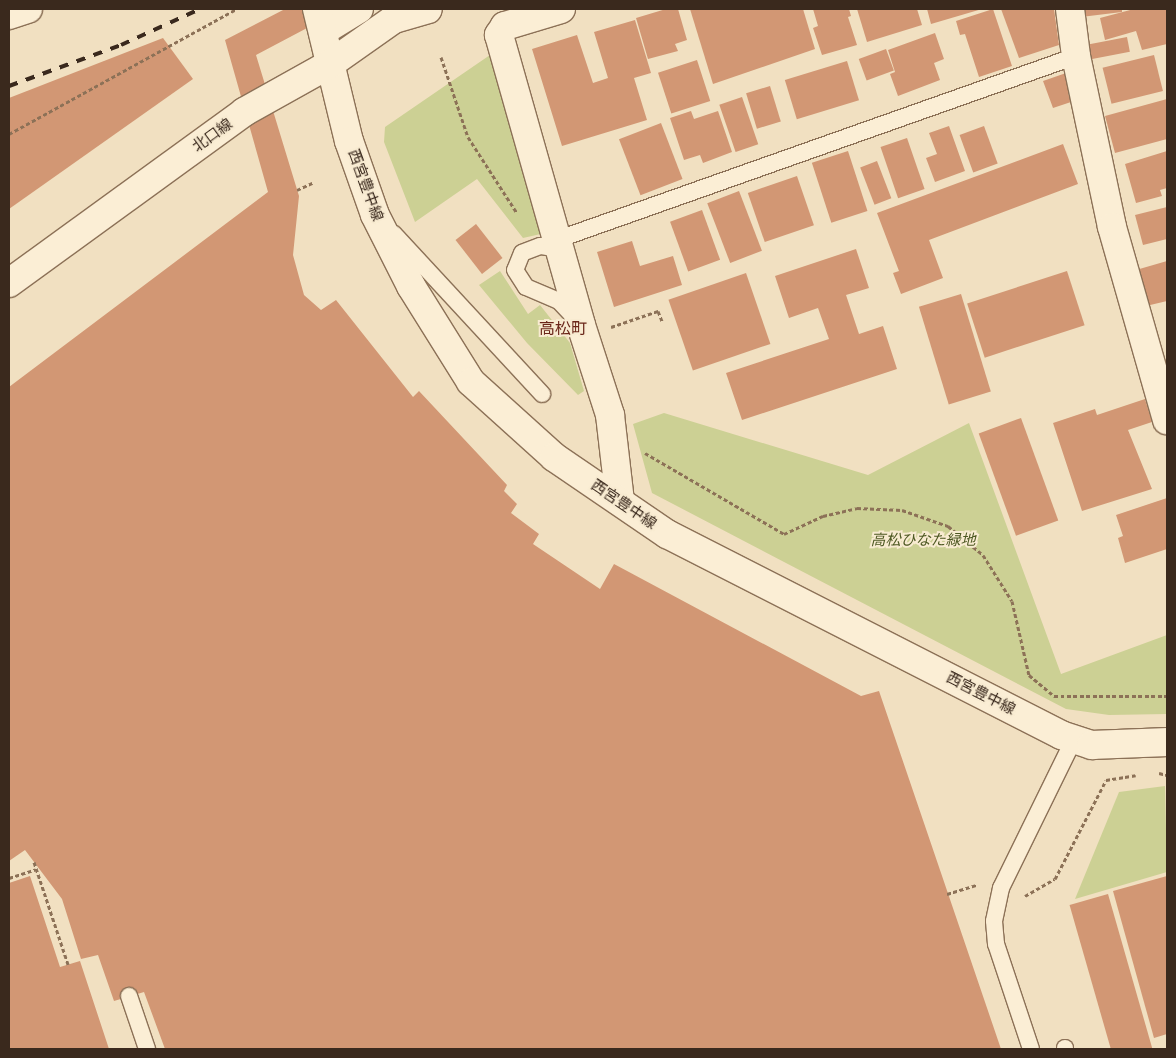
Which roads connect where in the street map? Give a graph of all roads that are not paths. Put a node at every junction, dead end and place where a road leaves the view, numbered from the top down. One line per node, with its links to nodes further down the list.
1 (28, 9): 6 (street)
2 (359, 9): 7 (street)
3 (428, 9): 9 (street, 北口線)
4 (560, 9): 11 (street)
5 (1070, 9): 8 (street)
6 (9, 15)
7 (320, 20): 9 (street, 西宮豊中線)
8 (1076, 56): 11 (lane); 14 (street)
9 (330, 64): 10 (street, 西宮豊中線); 12 (street, 北口線)
10 (375, 214): 15 (lane); 17 (street, 西宮豊中線)
11 (558, 237): 13 (street); 13 (lane)
12 (9, 283)
13 (583, 330): 17 (street)
14 (1161, 373): 16 (street)
15 (542, 394)
16 (1167, 420)
17 (620, 501): 18 (street, 西宮豊中線)
18 (1074, 739): 19 (street, 西宮豊中線); 22 (lane)
19 (1167, 742)
20 (129, 996): 21 (lane)
21 (148, 1049)
22 (1031, 1049)

